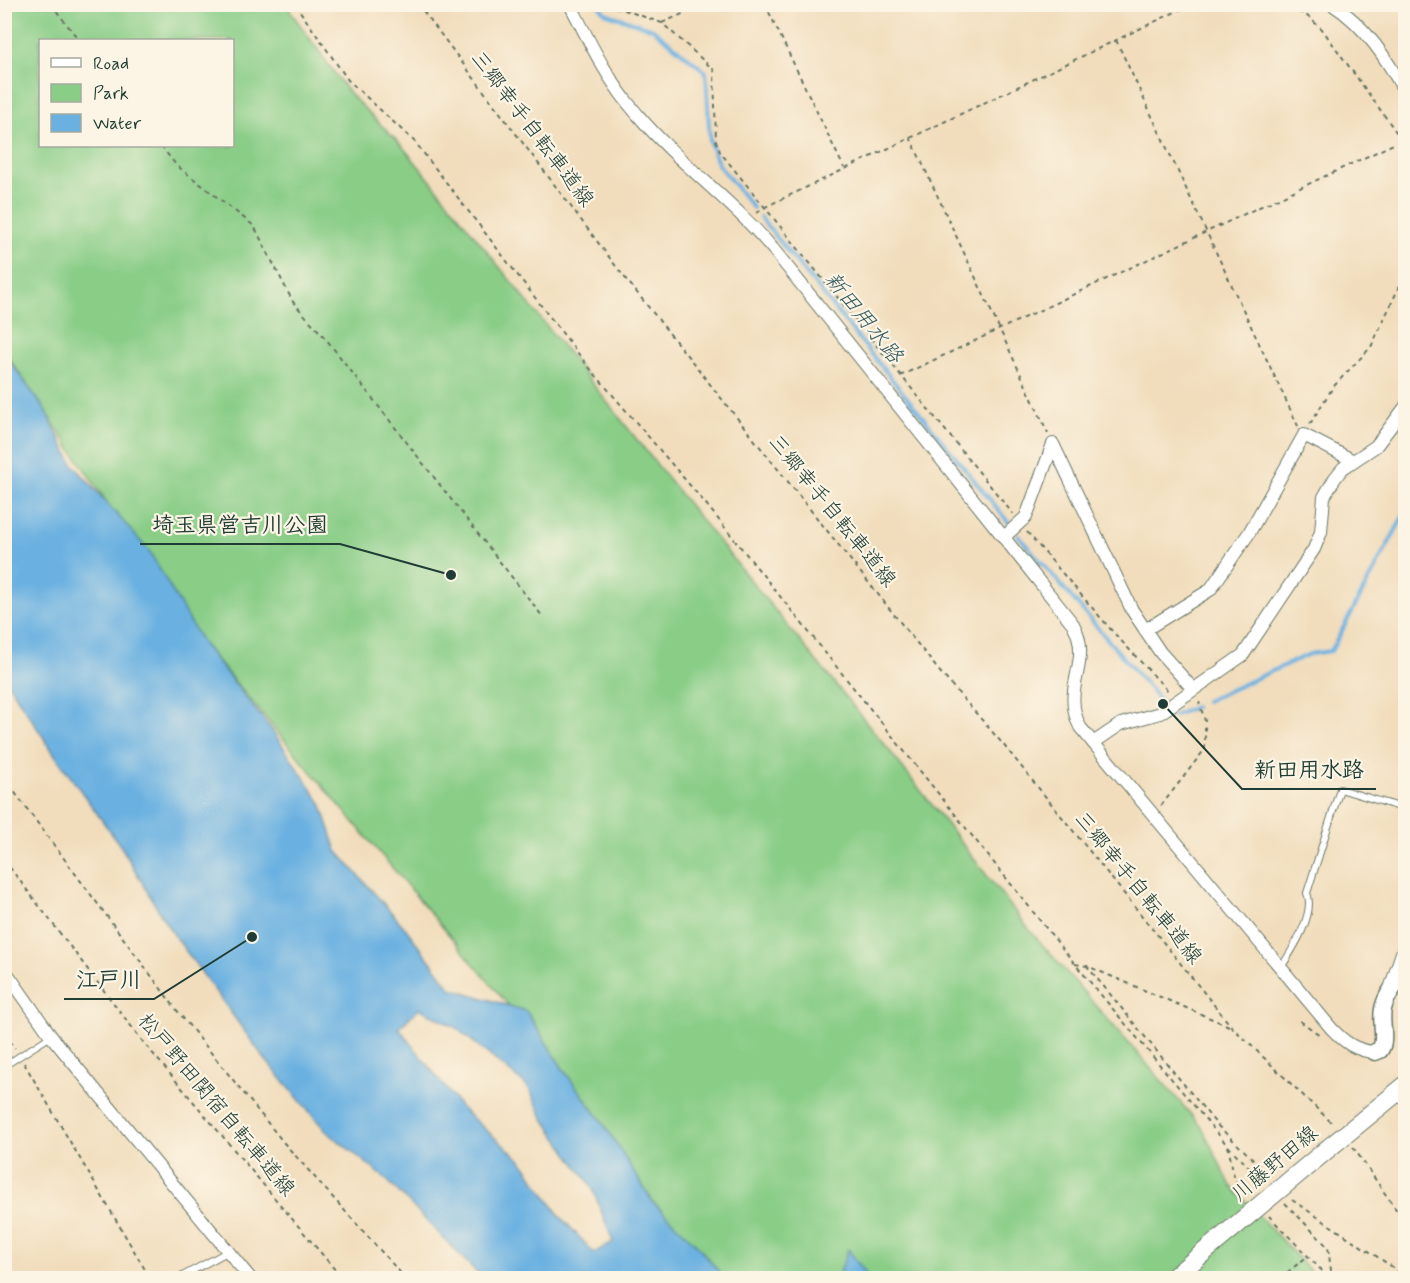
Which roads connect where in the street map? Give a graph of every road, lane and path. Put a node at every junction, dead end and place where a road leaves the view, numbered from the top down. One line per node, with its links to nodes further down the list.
1 (51, 4): 12 (path)
2 (295, 4): 42 (path)
3 (418, 4): 48 (path, 三郷幸手自転車道線)
4 (570, 4): 21 (street)
5 (607, 4): 11 (path)
6 (705, 4): 11 (path)
7 (765, 4): 19 (path)
8 (1192, 4): 13 (path)
9 (1282, 4): 16 (path)
10 (1332, 4): 14 (street)
11 (662, 23): 20 (path)
12 (79, 39)
13 (1116, 40): 15 (path); 22 (path)
14 (1406, 94)
15 (910, 137): 19 (path); 24 (path)
16 (1402, 140): 17 (path); 22 (path)
17 (1406, 145)
18 (162, 147): 32 (path)
19 (844, 168): 20 (path)
20 (763, 208): 21 (path); 25 (path)
21 (749, 220): 31 (street)
22 (1206, 232): 24 (path); 27 (path)
23 (1406, 272): 27 (path)
24 (1000, 328): 25 (path); 28 (path)
25 (900, 376): 30 (path)
26 (1406, 406): 29 (street)
27 (1304, 435): 29 (street); 33 (street)
28 (1053, 444): 30 (street); 33 (street)
29 (1354, 460): 34 (street)
30 (1020, 523): 31 (street); 35 (path)
31 (1004, 537): 36 (street)
32 (543, 617)
33 (1145, 630): 34 (street)
34 (1192, 689): 35 (street); 39 (path)
35 (1177, 700): 36 (street)
36 (1093, 743): 39 (street)
37 (4, 778): 74 (path)
38 (1406, 809): 45 (lane)
39 (1154, 815): 45 (street)
40 (4, 860): 73 (path, 松戸野田関宿自転車道線)
41 (1406, 941): 47 (street)
42 (1075, 964): 43 (path, 三郷幸手自転車道線); 57 (path)
43 (1087, 966): 48 (path, 三郷幸手自転車道線); 58 (path)
44 (4, 969): 50 (street)
45 (1280, 969): 51 (street)
46 (1406, 973): 47 (street)
47 (1388, 993): 51 (street)
48 (1232, 1027): 55 (path, 三郷幸手自転車道線)
49 (4, 1033): 52 (path)
50 (51, 1036): 52 (lane); 67 (street)
51 (1375, 1052)
52 (21, 1057): 53 (lane); 70 (path)
53 (4, 1066)
54 (1406, 1085): 75 (main road, 川藤野田線, bridge)
55 (1337, 1128)
56 (1351, 1143): 66 (path)
57 (1228, 1146): 59 (path); 61 (path)
58 (1276, 1181)
59 (1267, 1185)
60 (1288, 1196): 63 (path)
61 (1251, 1198)
62 (1282, 1201): 64 (path)
63 (1295, 1203): 64 (path); 69 (path)
64 (1290, 1209): 77 (path)
65 (1267, 1214): 68 (path)
66 (1406, 1224)
67 (227, 1252): 71 (lane); 72 (street)
68 (1308, 1256): 76 (path); 77 (path)
69 (1406, 1276)
70 (150, 1278)
71 (179, 1278)
72 (250, 1278)
73 (342, 1278)
74 (405, 1278)
75 (1173, 1278)
76 (1280, 1278)
77 (1330, 1278)

